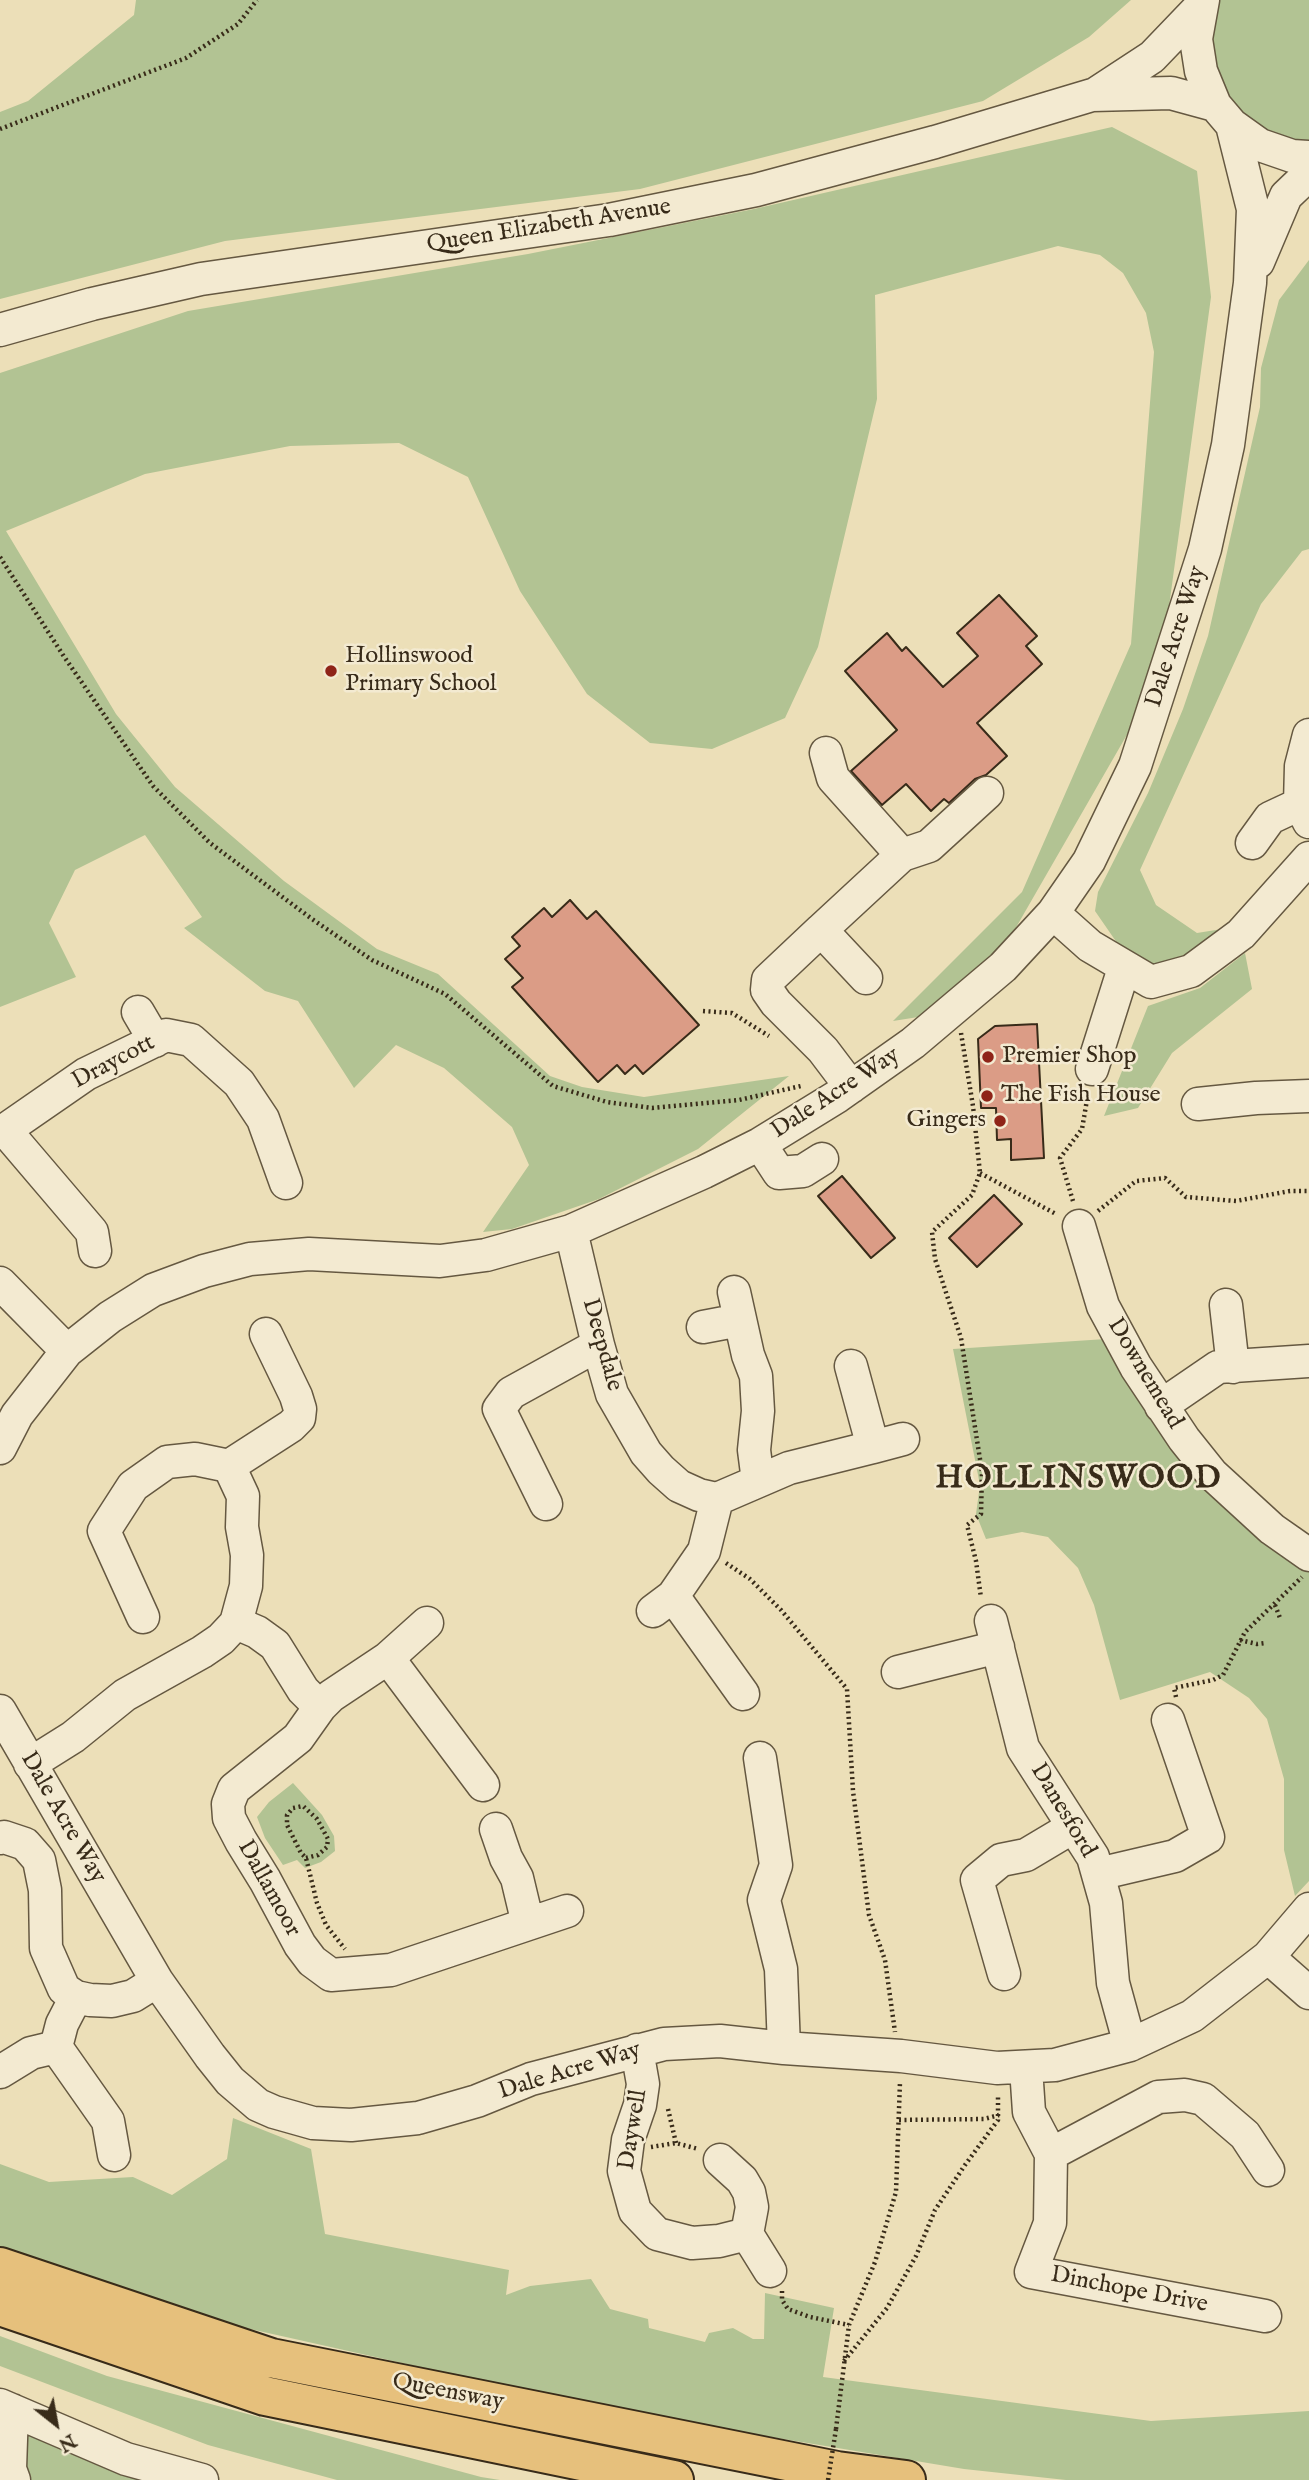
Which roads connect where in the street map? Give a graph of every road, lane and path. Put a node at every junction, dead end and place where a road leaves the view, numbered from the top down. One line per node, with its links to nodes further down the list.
1 (257, 0): 5 (path)
2 (1202, 3): 3 (street, Queen Elizabeth Avenue); 4 (street, Dale Acre Way)
3 (1092, 95): 4 (street, Queen Elizabeth Avenue); 9 (street, Queen Elizabeth Avenue)
4 (1224, 115): 6 (street); 8 (street, Dale Acre Way)
5 (0, 128)
6 (1309, 157)
7 (1309, 174): 8 (street, Dale Acre Way)
8 (1250, 283): 18 (street, Dale Acre Way)
9 (0, 330)
10 (0, 557): 28 (path)
11 (1309, 735): 14 (street)
12 (827, 753): 16 (street)
13 (987, 793): 16 (street)
14 (1304, 813): 15 (street)
15 (1252, 843)
16 (902, 855): 19 (street)
17 (1309, 858): 20 (street)
18 (1053, 913): 20 (street); 24 (street, Dale Acre Way)
19 (821, 930): 21 (street); 28 (street)
20 (1124, 968): 27 (street)
21 (866, 978)
22 (703, 1011): 26 (path)
23 (138, 1012): 25 (street)
24 (951, 1013): 28 (street, Dale Acre Way); 34 (path)
25 (155, 1041): 31 (street, Draycott); 35 (street, Draycott)
26 (775, 1041)
27 (1092, 1069): 37 (path)
28 (845, 1091): 32 (street, Dale Acre Way)
29 (1309, 1096): 30 (street)
30 (1198, 1104)
31 (3, 1130): 39 (street)
32 (760, 1144): 33 (street); 38 (street, Dale Acre Way)
33 (822, 1158)
34 (980, 1173): 37 (path); 63 (path)
35 (286, 1183)
36 (1309, 1191): 37 (path)
37 (1079, 1226): 49 (street, Downemead)
38 (571, 1230): 44 (street, Deepdale); 45 (street, Dale Acre Way)
39 (95, 1251)
40 (0, 1283): 45 (street)
41 (1226, 1305): 48 (street)
42 (703, 1327): 52 (street)
43 (266, 1334): 51 (street)
44 (598, 1345): 53 (street, Deepdale); 54 (street)
45 (67, 1351): 50 (street, Dale Acre Way)
46 (1309, 1361): 48 (street)
47 (851, 1366): 52 (street)
48 (1233, 1367): 49 (street)
49 (1161, 1406): 55 (street, Downemead)
50 (0, 1448)
51 (229, 1466): 59 (street); 61 (street)
52 (758, 1481): 53 (street)
53 (718, 1499): 68 (street)
54 (547, 1504)
55 (1309, 1555)
56 (1309, 1568): 58 (path)
57 (750, 1580): 93 (path)
58 (1275, 1605): 60 (path); 64 (path)
59 (143, 1617)
60 (1280, 1618)
61 (236, 1623): 69 (street); 73 (street)
62 (427, 1623): 66 (street, Dallamoor)
63 (995, 1634): 67 (street); 75 (street, Danesford)
64 (1240, 1640): 65 (path); 71 (path)
65 (1265, 1643)
66 (388, 1658): 69 (street, Dallamoor); 74 (street)
67 (898, 1672)
68 (743, 1694)
69 (320, 1707): 84 (street, Dallamoor)
70 (0, 1711): 73 (street, Dale Acre Way)
71 (1168, 1720): 79 (street)
72 (760, 1759): 90 (street)
73 (30, 1763): 86 (street, Dale Acre Way)
74 (483, 1784)
75 (1073, 1827): 79 (street, Danesford); 85 (street)
76 (496, 1829): 82 (street)
77 (0, 1838): 88 (street)
78 (306, 1858): 78 (path); 84 (path)
79 (1098, 1874): 89 (street, Danesford)
80 (1309, 1909): 83 (street, Dale Acre Way)
81 (567, 1911): 82 (street, Dallamoor)
82 (528, 1924): 84 (street, Dallamoor)
83 (1268, 1957): 87 (street); 89 (street, Dale Acre Way)
84 (355, 1974)
85 (1004, 1974)
86 (157, 1981): 88 (street); 92 (street, Dale Acre Way)
87 (1309, 1993)
88 (76, 1997): 91 (street)
89 (1130, 2045): 94 (street, Dale Acre Way)
90 (783, 2048): 92 (street, Dale Acre Way); 93 (street, Dale Acre Way)
91 (44, 2050): 95 (street); 100 (street)
92 (637, 2050): 98 (street, Daywell)
93 (901, 2056): 94 (street, Dale Acre Way); 97 (path)
94 (1026, 2068): 96 (street, Dinchope Drive)
95 (0, 2072)
96 (1013, 2113): 97 (path); 99 (street, Dinchope Drive); 109 (path)
97 (899, 2120): 108 (path)
98 (627, 2151): 101 (path); 103 (street, Daywell)
99 (1051, 2154): 102 (street); 107 (street, Dinchope Drive)
100 (114, 2155)
101 (720, 2161): 103 (street)
102 (1268, 2169)
103 (747, 2234): 105 (street)
104 (0, 2267): 116 (highway, Queensway)
105 (770, 2270): 108 (path)
106 (0, 2306): 114 (highway, Queensway)
107 (1265, 2316)
108 (849, 2325): 109 (path)
109 (844, 2362): 115 (path, bridge)
110 (6, 2408): 111 (street); 112 (street)
111 (130, 2469): 113 (street)
112 (14, 2480)
113 (202, 2480)
114 (674, 2480)
115 (828, 2480)
116 (906, 2480)

